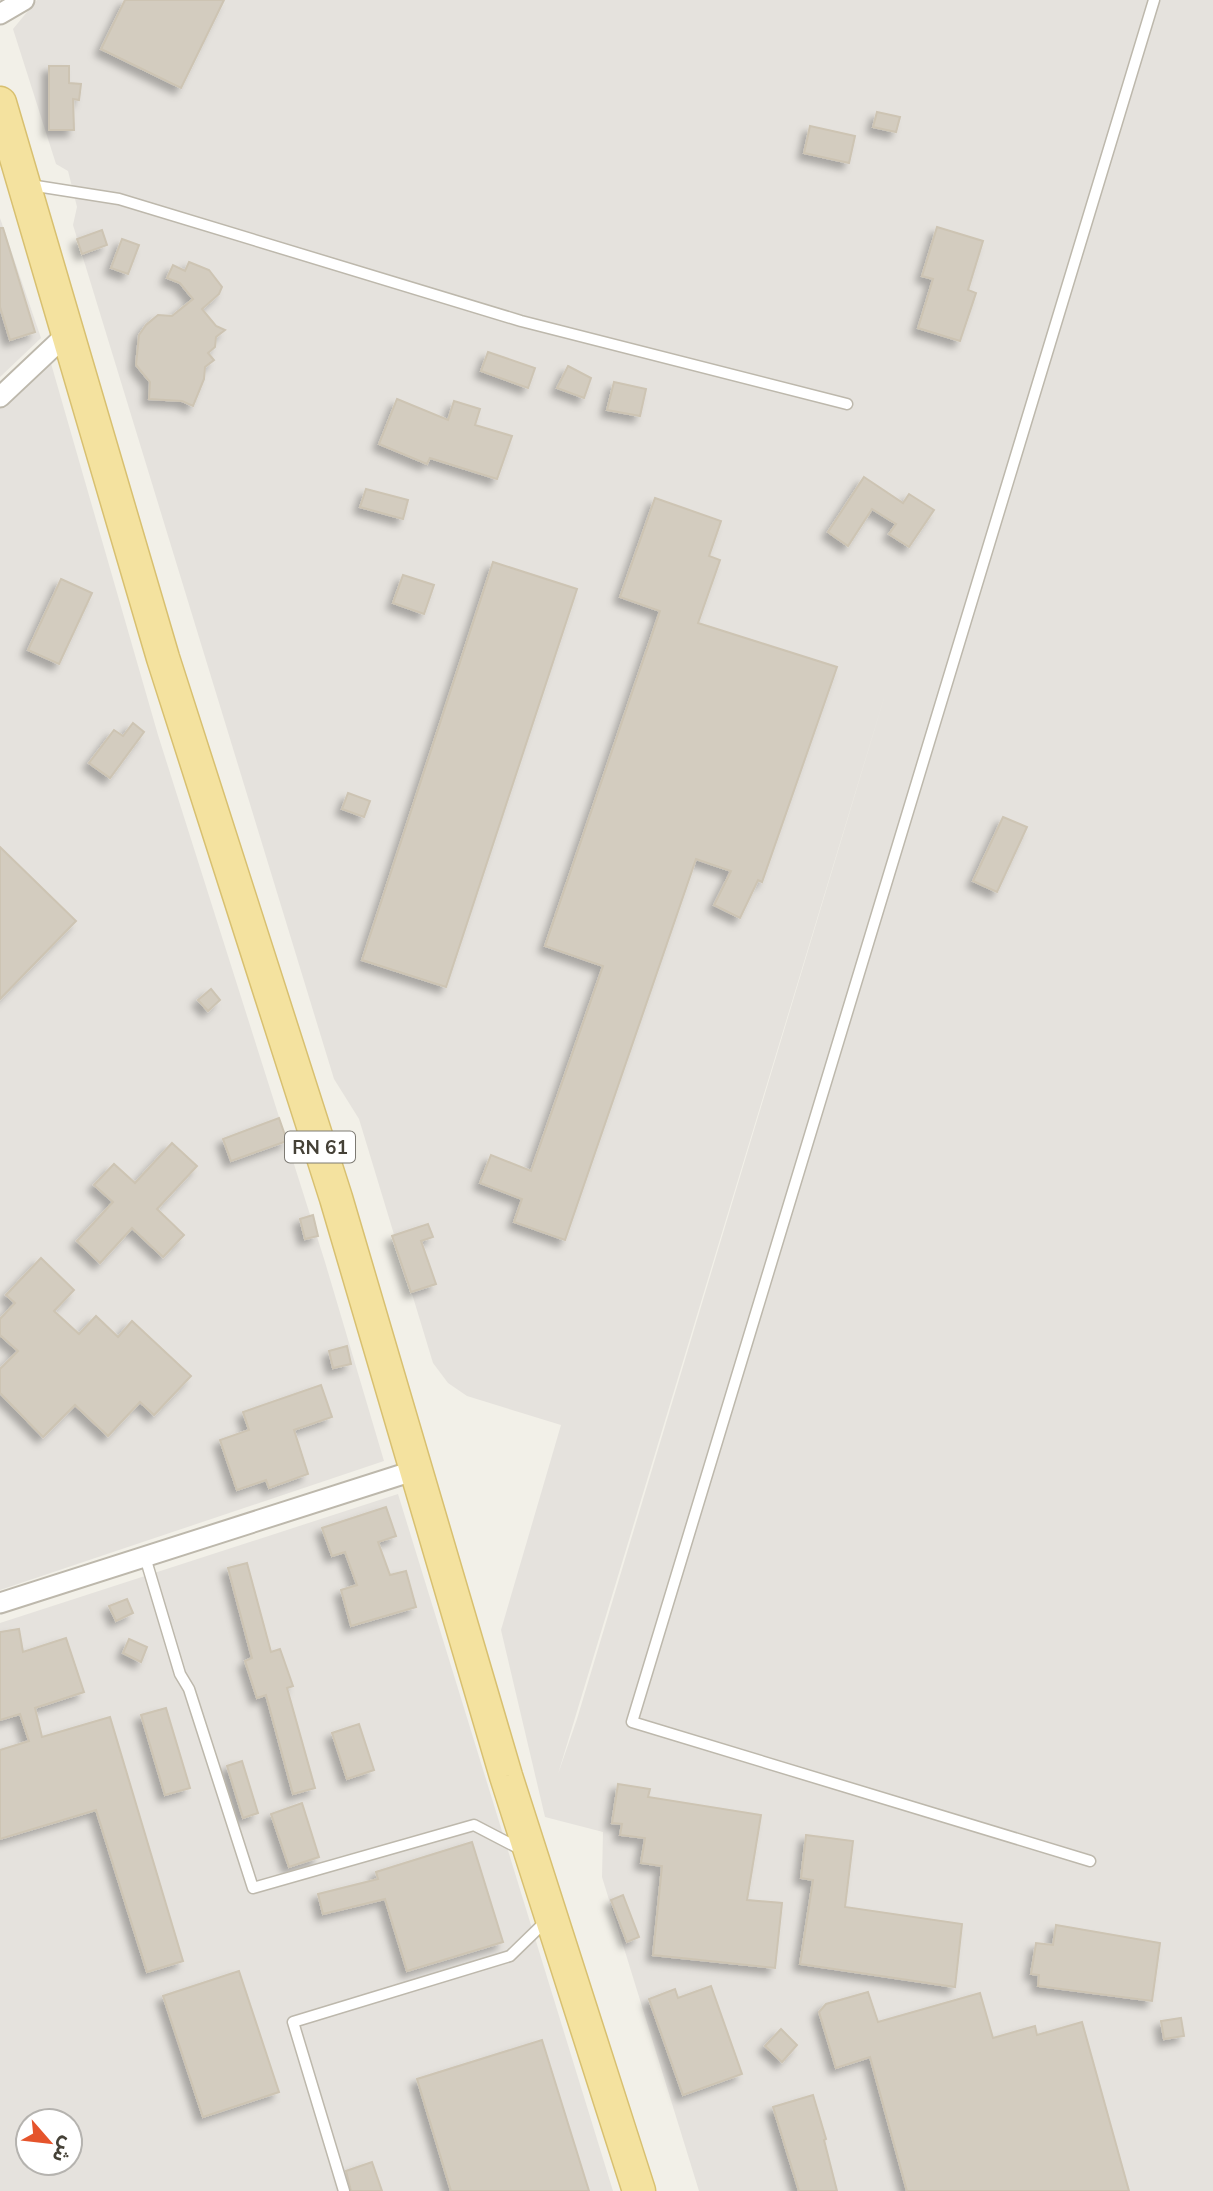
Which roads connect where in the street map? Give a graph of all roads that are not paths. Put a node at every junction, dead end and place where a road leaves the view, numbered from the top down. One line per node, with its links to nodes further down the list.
1 (24, 0): 3 (street)
2 (1154, 0): 13 (lane)
3 (0, 14)
4 (0, 103): 5 (main road, RN 61)
5 (23, 184): 6 (main road, RN 61); 8 (lane)
6 (69, 332): 7 (street); 9 (main road, RN 61)
7 (0, 397)
8 (847, 404)
9 (416, 1470): 10 (street); 12 (main road, RN 61)
10 (145, 1557): 11 (street); 12 (lane)
11 (0, 1603)
12 (532, 1856): 14 (main road, RN 61)
13 (1090, 1861)
14 (551, 1915): 15 (lane); 16 (main road, RN 61)
15 (344, 2191)
16 (639, 2191)

